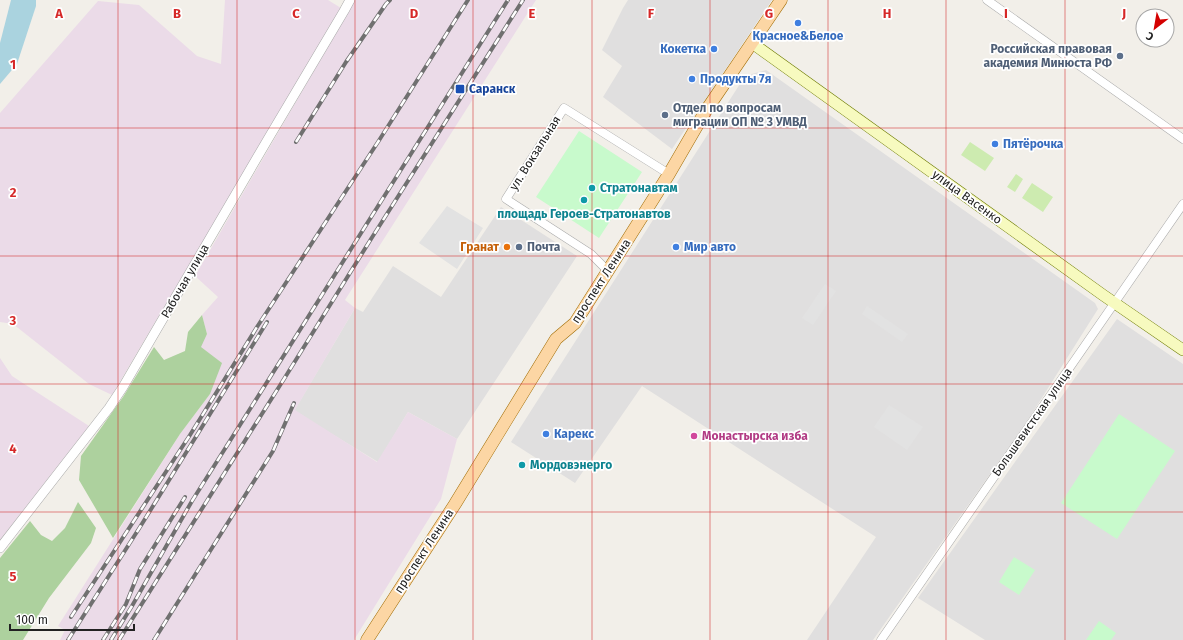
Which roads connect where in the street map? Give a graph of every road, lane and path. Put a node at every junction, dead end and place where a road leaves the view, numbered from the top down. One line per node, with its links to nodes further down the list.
1 (350, 0): 11 (street, Рабочая улица)
2 (781, 0): 4 (main road, проспект Ленина)
3 (987, 0): 5 (street)
4 (752, 43): 6 (main road, проспект Ленина); 9 (main road, улица Васенко)
5 (1183, 139)
6 (669, 174): 8 (main road, проспект Ленина); 8 (street, ул. Вокзальная)
7 (1183, 204): 9 (street, Большевистская улица)
8 (608, 271): 12 (main road, проспект Ленина)
9 (1115, 304): 10 (main road, улица Васенко); 13 (street, Большевистская улица)
10 (1183, 350)
11 (0, 548)
12 (367, 640)
13 (881, 640)

